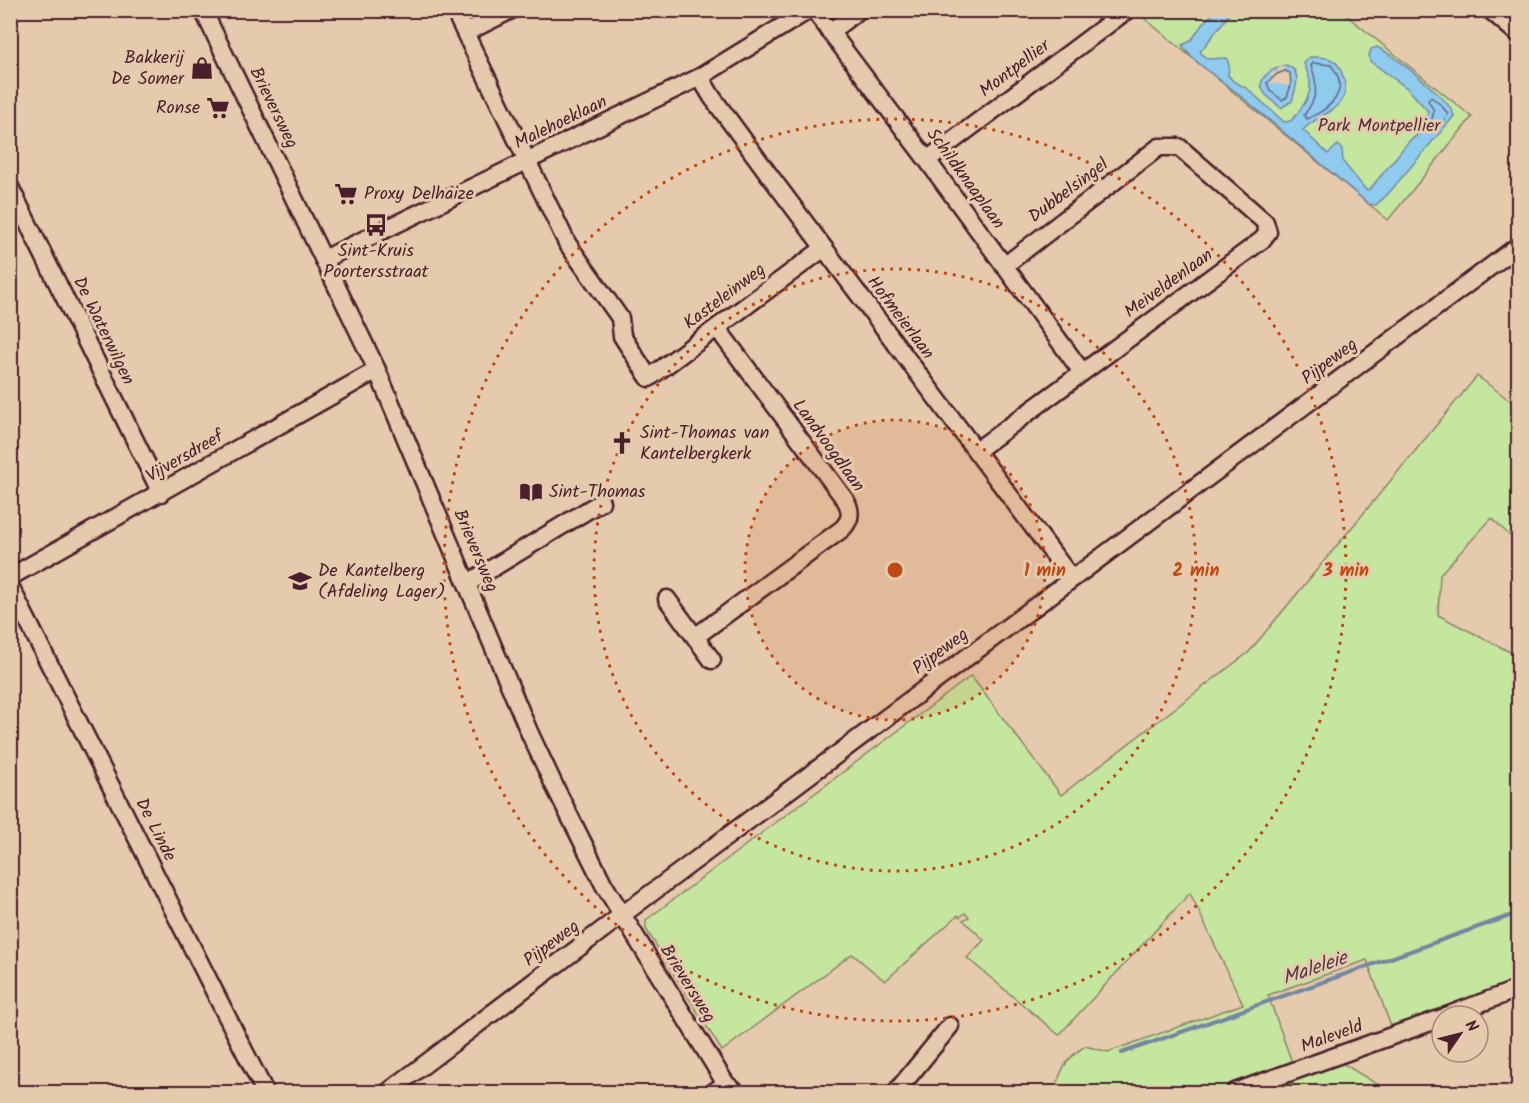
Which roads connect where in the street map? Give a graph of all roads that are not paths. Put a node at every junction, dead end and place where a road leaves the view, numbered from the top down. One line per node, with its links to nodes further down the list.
1 (204, 10): 19 (street, Brieversweg)
2 (454, 10): 10 (street)
3 (511, 10): 10 (street)
4 (809, 10): 12 (street, Malehoeklaan)
5 (814, 10): 9 (street, Schildknaaplaan)
6 (859, 10): 9 (street)
7 (1127, 10): 14 (street, Montpellier)
8 (1490, 10): 11 (street)
9 (830, 32): 14 (street, Schildknaaplaan)
10 (465, 33): 15 (street)
11 (1518, 34)
12 (700, 77): 15 (street, Malehoeklaan); 18 (street, Hofmeierlaan)
13 (1159, 147): 20 (street, Dubbelsingel); 23 (street, Meiveldenlaan)
14 (927, 160): 20 (street, Schildknaaplaan)
15 (527, 162): 19 (street, Malehoeklaan); 21 (street, Kasteleinweg)
16 (10, 186): 25 (street, De Waterwilgen)
17 (1518, 246): 28 (street, Pijpeweg)
18 (824, 248): 21 (street, Kasteleinweg); 24 (street, Hofmeierlaan)
19 (324, 260): 22 (street, Brieversweg)
20 (1004, 266): 23 (street, Schildknaaplaan)
21 (717, 328): 32 (street, Landvoogdlaan)
22 (377, 370): 25 (street, Vijversdreef); 29 (street, Brieversweg)
23 (1082, 372): 24 (street, Meiveldenlaan)
24 (976, 451): 28 (street, Hofmeierlaan)
25 (161, 494): 27 (street, Vijversdreef)
26 (601, 502): 29 (street)
27 (10, 577)
28 (1072, 579): 34 (street, Pijpeweg)
29 (468, 584): 34 (street, Brieversweg)
30 (10, 586): 40 (street, De Linde)
31 (667, 599): 32 (street)
32 (695, 637): 33 (street)
33 (712, 660)
34 (622, 915): 39 (street, Brieversweg); 41 (street, Pijpeweg)
35 (1518, 989): 36 (street)
36 (1478, 1004)
37 (1430, 1022): 43 (street, Maleveld)
38 (950, 1026): 42 (street)
39 (725, 1090)
40 (265, 1092)
41 (388, 1092)
42 (896, 1092)
43 (1235, 1092)

